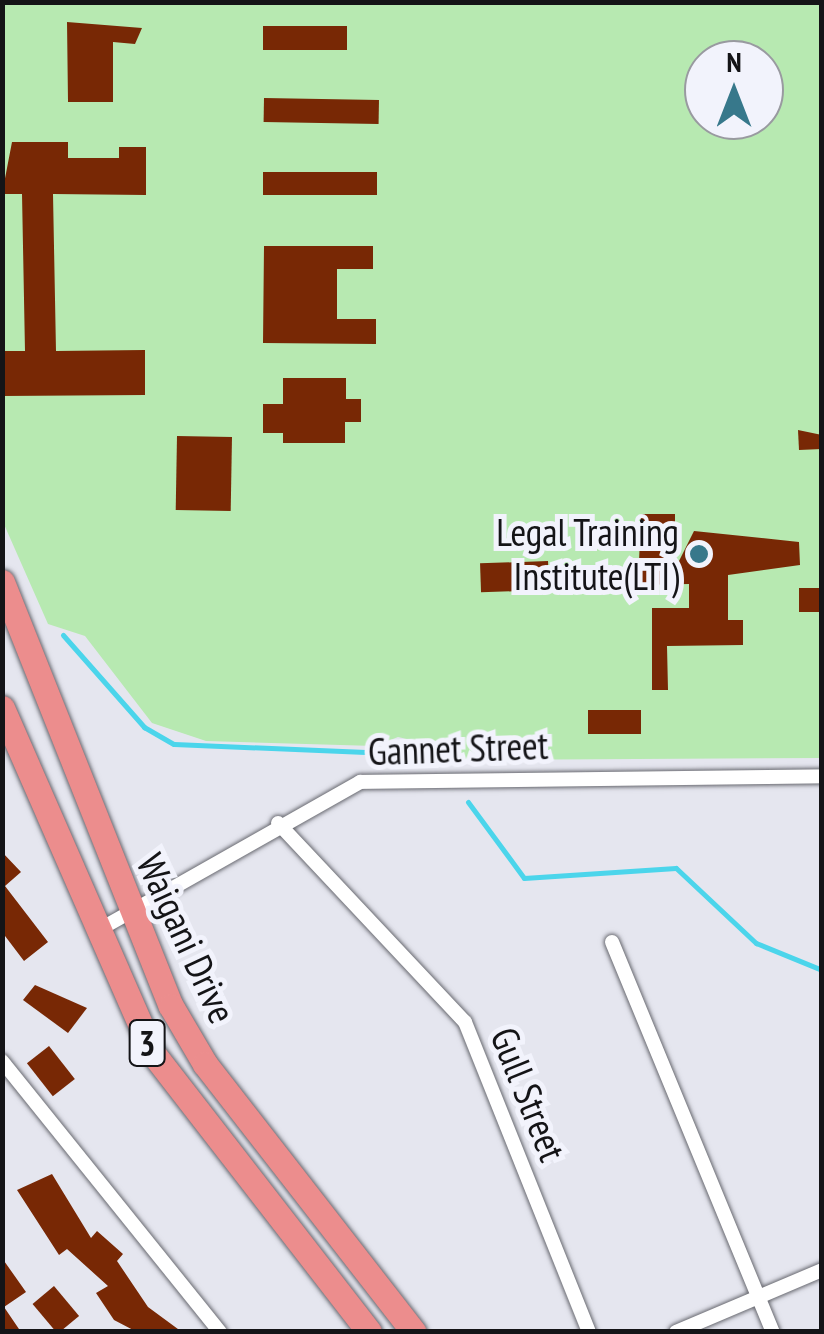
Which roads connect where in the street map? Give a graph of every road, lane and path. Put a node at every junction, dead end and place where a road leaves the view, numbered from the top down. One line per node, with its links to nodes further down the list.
1 (2, 582): 5 (highway, Waigani Drive / 3)
2 (2, 708): 6 (highway, Waigani Drive / 3)
3 (822, 776): 4 (street, Gannet Street)
4 (278, 822): 5 (street, Gannet Street); 14 (street, Gull Street)
5 (131, 912): 6 (street, Gannet Street); 13 (highway, Waigani Drive / 3)
6 (95, 932): 12 (highway, Waigani Drive / 3)
7 (612, 942): 10 (street)
8 (2, 1062): 11 (street)
9 (822, 1270): 10 (street)
10 (759, 1298): 15 (street); 16 (street)
11 (220, 1332)
12 (369, 1332)
13 (414, 1332)
14 (589, 1332)
15 (676, 1332)
16 (773, 1332)

